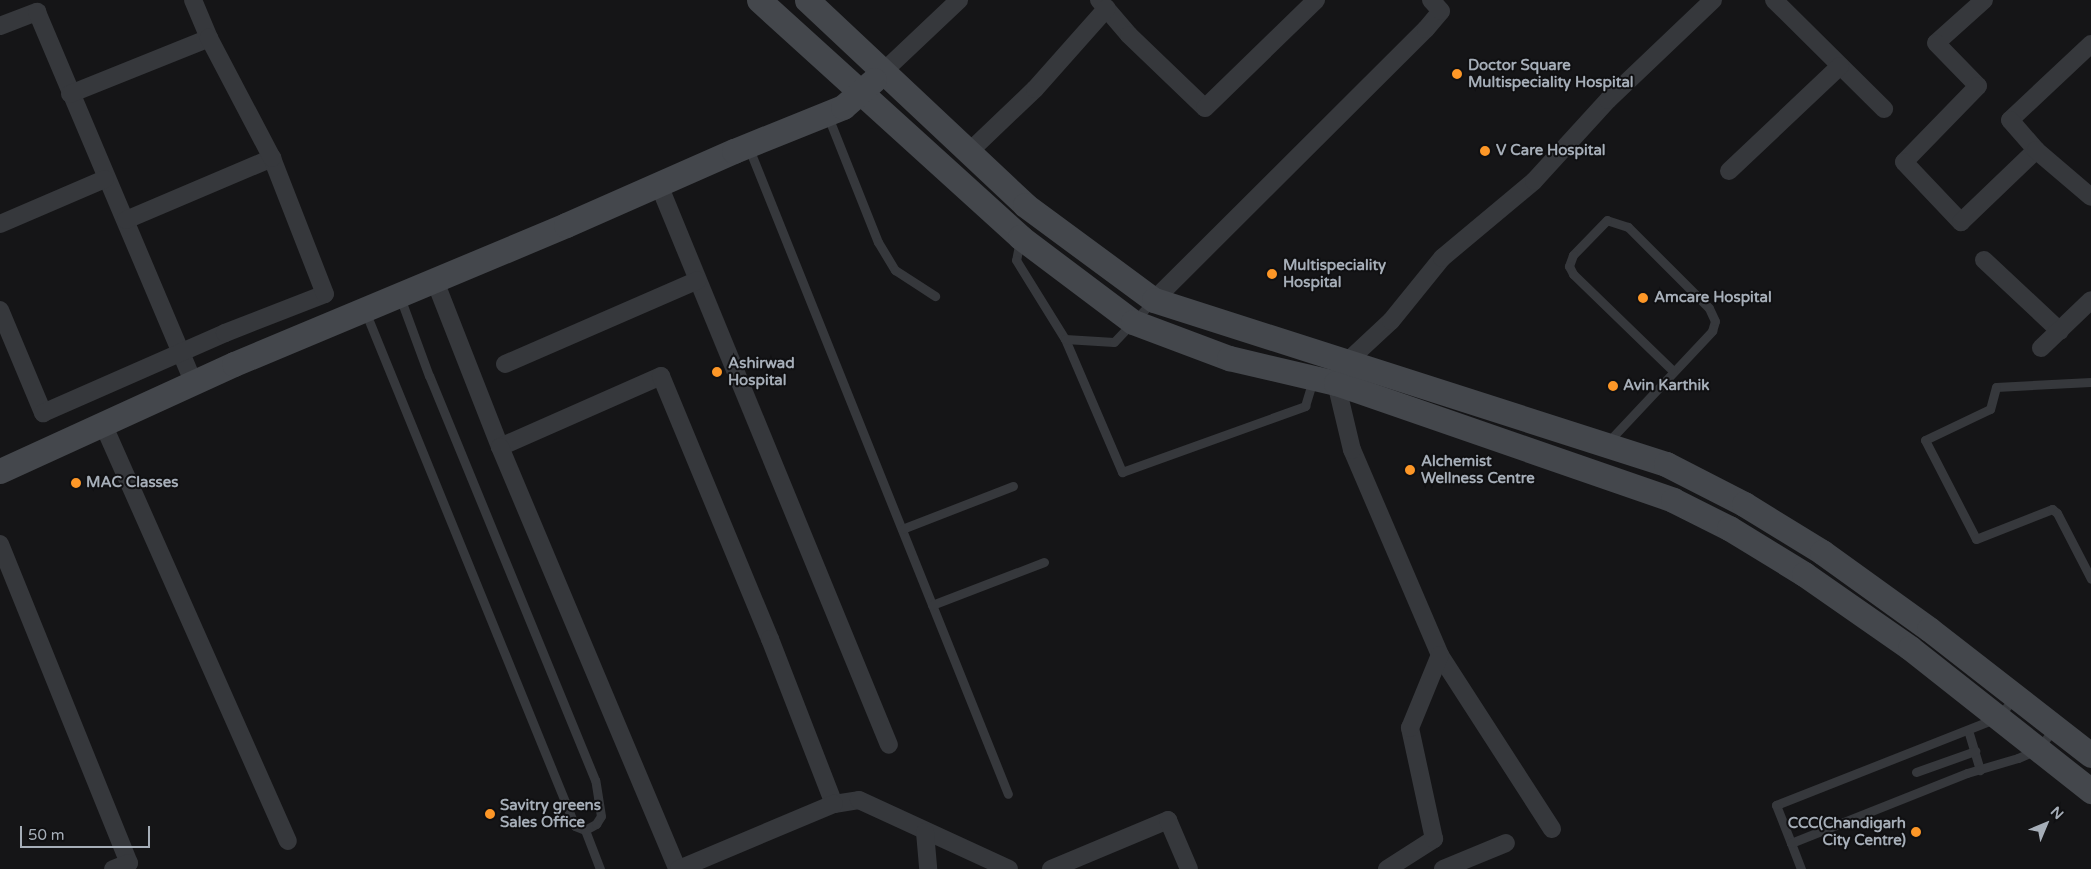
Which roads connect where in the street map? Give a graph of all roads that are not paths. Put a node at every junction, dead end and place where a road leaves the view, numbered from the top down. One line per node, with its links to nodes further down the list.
1 (194, 0): 13 (street)
2 (759, 0): 17 (main road)
3 (807, 0): 16 (main road)
4 (959, 0): 16 (street)
5 (1316, 0): 10 (street)
6 (1431, 0): 37 (street)
7 (1713, 0): 46 (street)
8 (1774, 0): 15 (street)
9 (1984, 0): 22 (street)
10 (1103, 4): 23 (street)
11 (34, 6): 12 (street); 18 (street)
12 (0, 26)
13 (209, 38): 18 (street); 24 (street)
14 (2091, 44): 22 (street)
15 (1840, 66): 19 (street); 25 (street)
16 (885, 70): 17 (main road); 23 (main road)
17 (862, 91): 20 (main road); 31 (main road)
18 (70, 94): 26 (street)
19 (1884, 109)
20 (826, 114): 21 (main road); 36 (lane)
21 (748, 146): 27 (main road); 58 (lane)
22 (2036, 150): 28 (street)
23 (969, 152): 37 (main road)
24 (272, 158): 29 (street); 45 (street)
25 (1729, 171)
26 (105, 180): 29 (street); 30 (street)
27 (659, 185): 33 (street); 34 (main road)
28 (2087, 187)
29 (126, 220): 45 (street)
30 (0, 224)
31 (1020, 237): 41 (main road); 43 (lane)
32 (1984, 260): 42 (street)
33 (698, 280): 47 (street); 68 (street)
34 (435, 281): 35 (main road); 54 (street)
35 (399, 294): 39 (main road); 78 (lane)
36 (935, 296)
37 (1154, 300): 41 (lane); 46 (main road)
38 (2091, 300): 42 (street)
39 (364, 308): 50 (main road); 78 (lane)
40 (0, 310): 45 (street)
41 (1133, 322): 43 (lane); 49 (main road)
42 (2060, 331): 44 (street)
43 (1065, 339): 49 (lane)
44 (2041, 348)
45 (180, 353): 50 (street)
46 (1349, 360): 49 (street); 53 (main road)
47 (505, 364)
48 (1673, 371): 48 (lane); 53 (lane)
49 (1325, 380): 56 (main road); 63 (street)
50 (193, 382): 52 (main road)
51 (2091, 382): 61 (lane)
52 (102, 424): 55 (main road); 80 (street)
53 (1602, 442): 56 (main road); 64 (main road)
54 (500, 447): 76 (street); 85 (street)
55 (0, 471)
56 (1595, 472): 65 (main road)
57 (1013, 486): 58 (lane)
58 (902, 529): 62 (lane)
59 (0, 544): 83 (street)
60 (1044, 562): 62 (lane)
61 (2091, 579)
62 (932, 605): 75 (lane)
63 (1440, 654): 77 (street); 90 (street)
64 (2015, 696): 65 (lane); 66 (main road)
65 (1997, 718): 67 (lane); 69 (main road)
66 (2055, 728): 69 (lane); 71 (main road)
67 (1968, 730): 70 (lane); 82 (lane)
68 (888, 745)
69 (2037, 750): 72 (lane); 74 (main road)
70 (1975, 751): 72 (lane); 73 (lane)
71 (2091, 755)
72 (1980, 770): 82 (lane)
73 (1916, 772)
74 (2091, 790)
75 (1008, 794)
76 (834, 804): 79 (street); 85 (street)
77 (1552, 829)
78 (585, 830): 84 (lane)
79 (926, 832): 86 (street); 87 (street)
80 (288, 841)
81 (1506, 843): 91 (street)
82 (1791, 843): 92 (lane)
83 (124, 867)
84 (600, 869)
85 (678, 869)
86 (928, 869)
87 (1009, 869)
88 (1051, 869): 89 (street)
89 (1189, 869)
90 (1387, 869)
91 (1443, 869)
92 (1801, 869)

